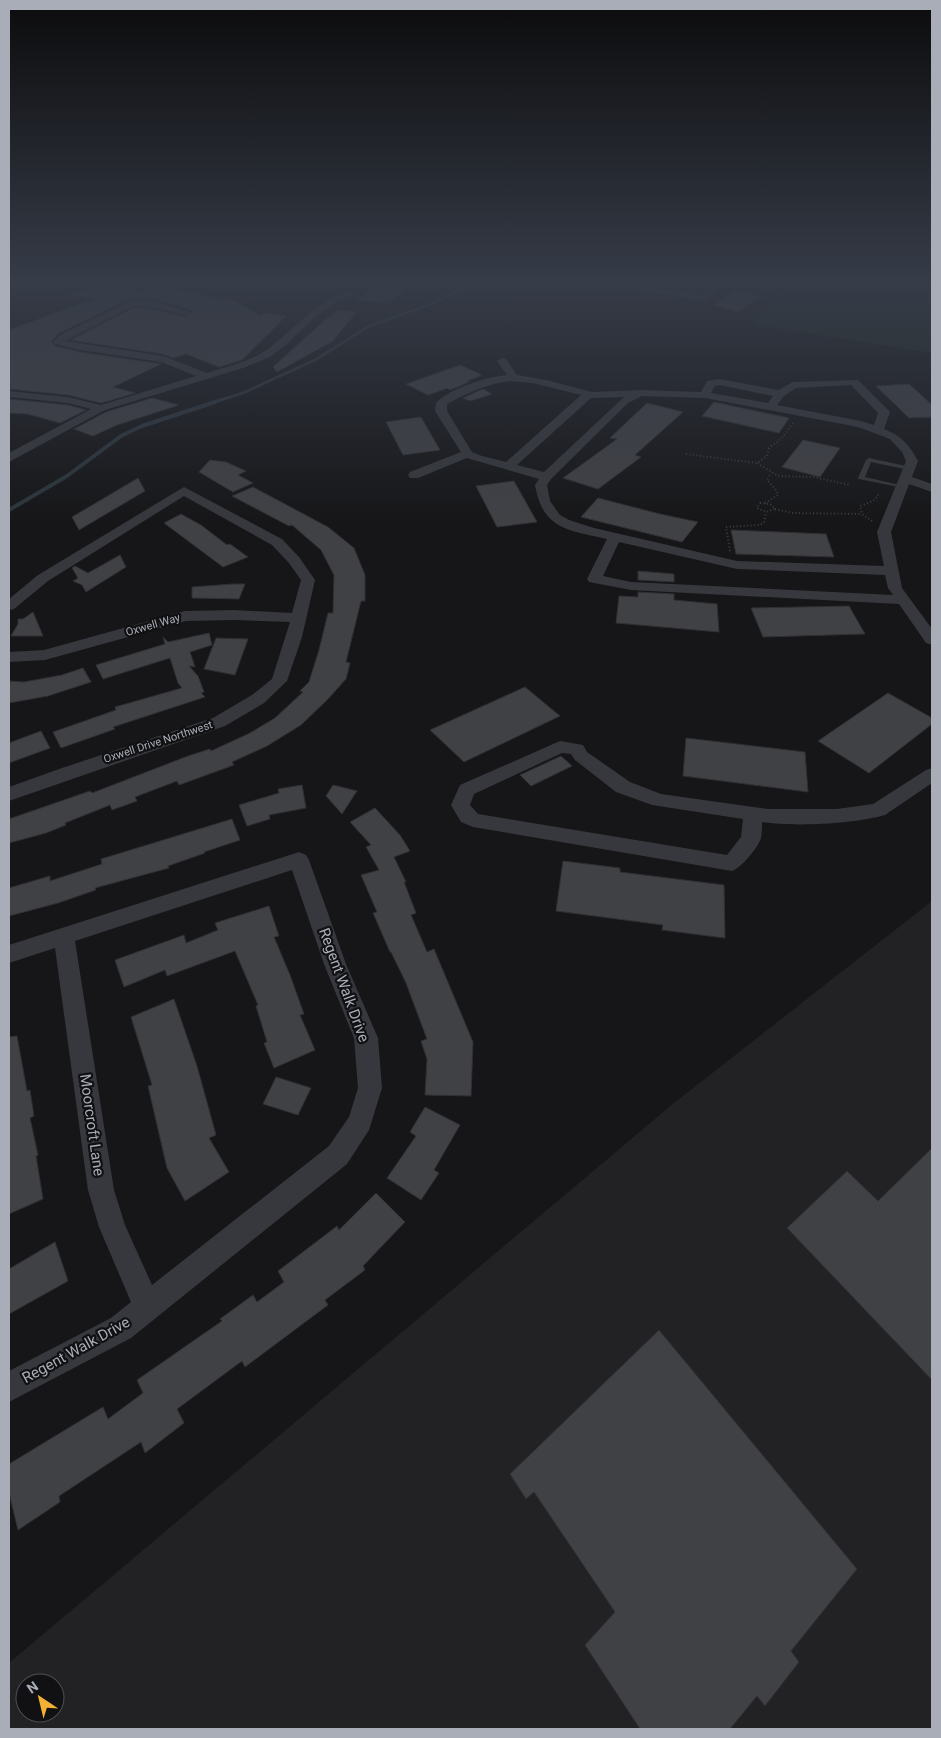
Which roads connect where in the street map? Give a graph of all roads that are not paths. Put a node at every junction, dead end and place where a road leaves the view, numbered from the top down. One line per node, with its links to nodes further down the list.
1 (168, 361): 4 (street)
2 (250, 361): 4 (street)
3 (502, 362): 5 (street)
4 (206, 376): 12 (street)
5 (514, 378): 9 (street); 14 (street)
6 (640, 393): 9 (street); 10 (street); 18 (street)
7 (9, 394): 12 (street)
8 (780, 394): 10 (street); 11 (street); 13 (street)
9 (592, 395): 16 (street)
10 (706, 395): 11 (street)
11 (770, 407): 13 (street)
12 (101, 408): 15 (street)
13 (877, 430): 19 (street)
14 (468, 454): 16 (street); 17 (street)
15 (9, 458)
16 (508, 466): 18 (street)
17 (414, 475)
18 (546, 477): 22 (street)
19 (905, 478): 19 (lane); 20 (street); 21 (street); 23 (street)
20 (932, 479)
21 (932, 488)
22 (615, 536): 23 (street); 24 (street)
23 (892, 571): 24 (street)
24 (904, 600): 27 (street)
25 (9, 606): 26 (street, Oxwell Drive Northwest)
26 (299, 618): 28 (street, Oxwell Way); 30 (street, Oxwell Drive Northwest)
27 (932, 640)
28 (9, 657)
29 (932, 774): 31 (street)
30 (9, 794)
31 (753, 814): 31 (street)
32 (64, 936): 33 (street, Regent Walk Drive); 34 (street, Moorcroft Lane); 34 (street, Regent Walk Drive)
33 (9, 954)
34 (148, 1307): 35 (street, Regent Walk Drive)
35 (9, 1387)

